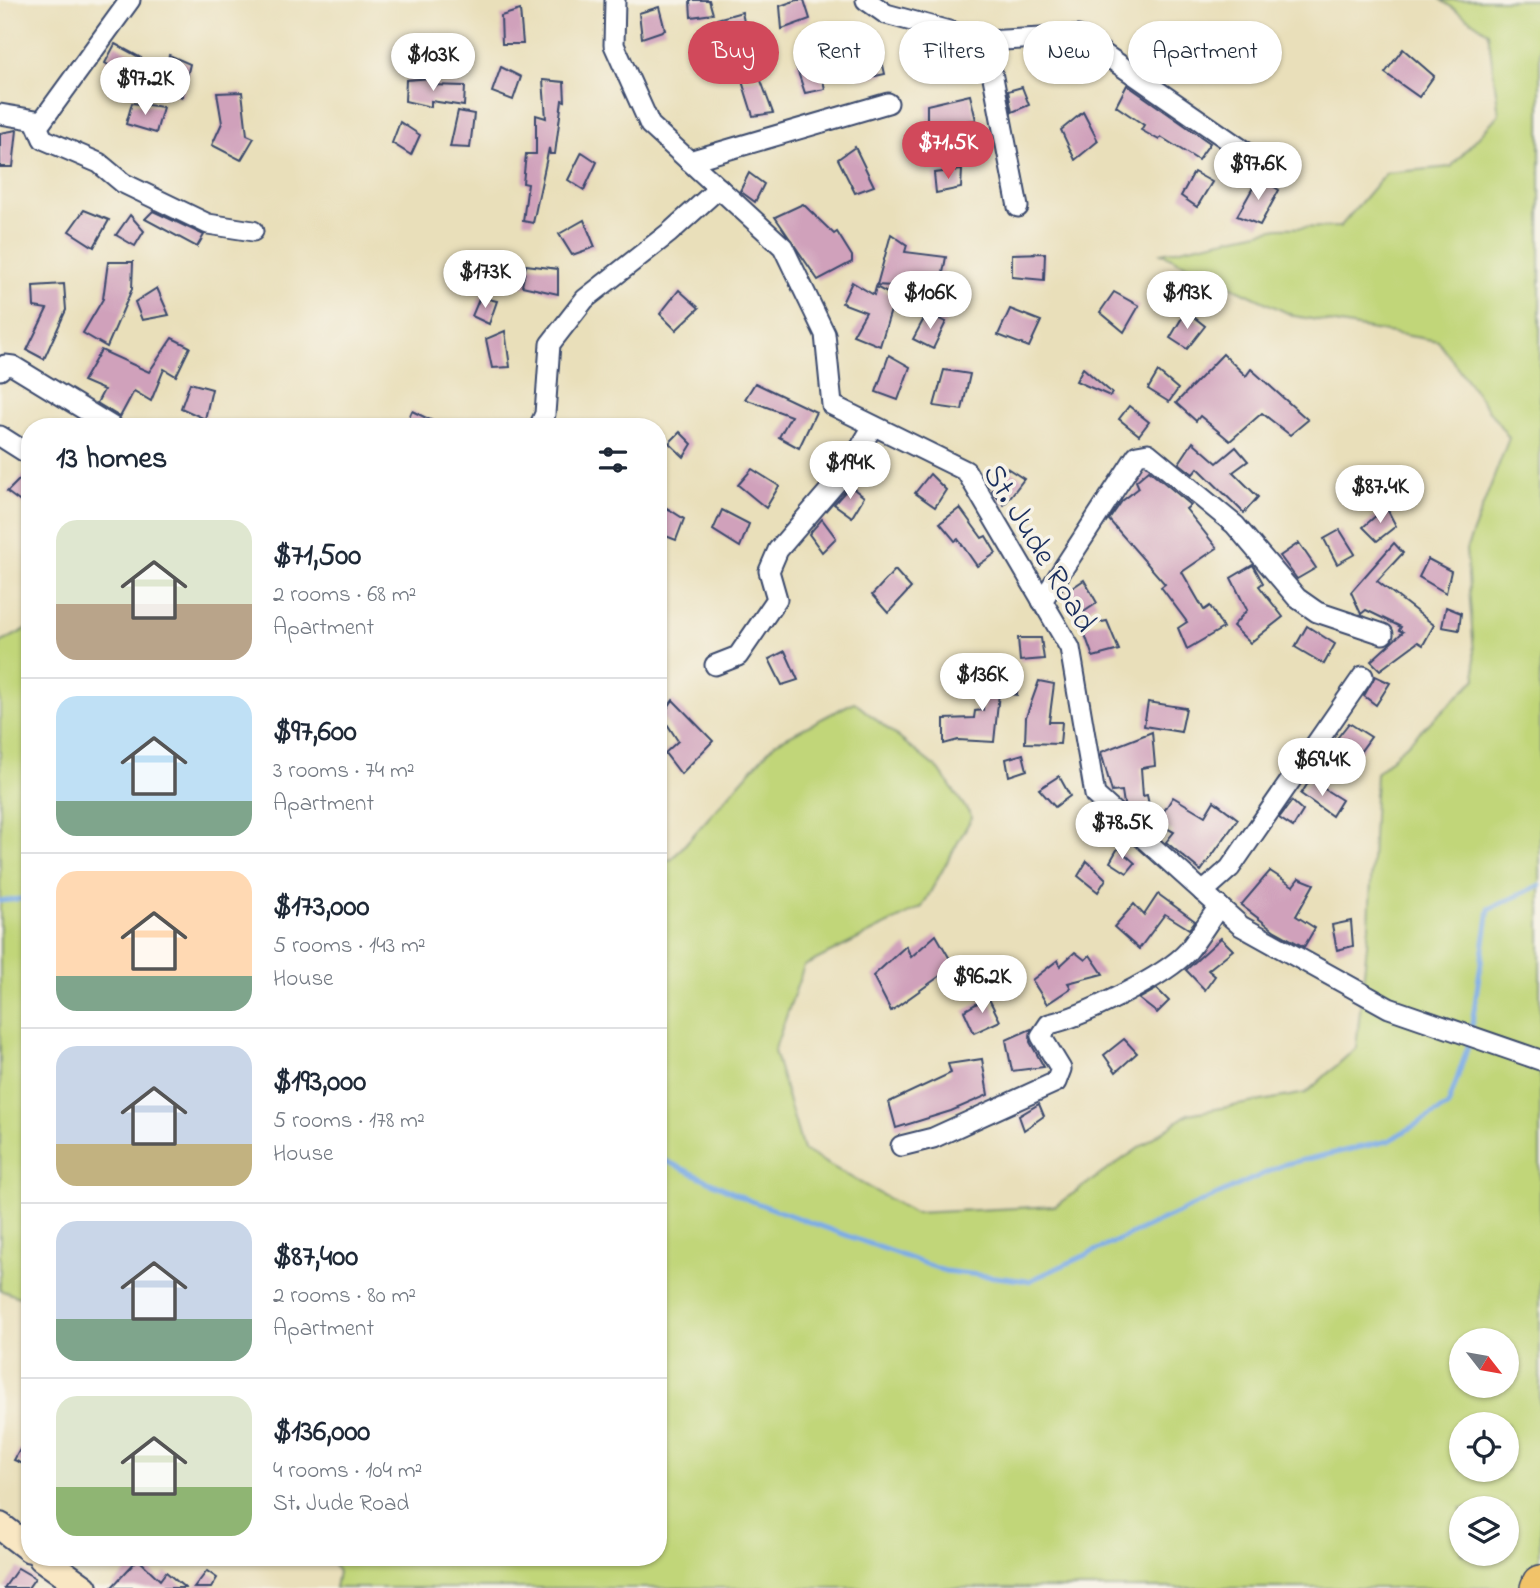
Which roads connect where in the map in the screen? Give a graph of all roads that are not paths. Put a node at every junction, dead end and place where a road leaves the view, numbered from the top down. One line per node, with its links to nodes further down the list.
1 (130, 0): 9 (street)
2 (615, 0): 10 (street, St. Jude Road)
3 (866, 0): 4 (street)
4 (912, 21)
5 (1009, 40): 11 (street)
6 (994, 84): 13 (street)
7 (888, 103): 10 (street)
8 (0, 114): 9 (street)
9 (35, 121): 14 (street)
10 (689, 161): 12 (street, St. Jude Road)
11 (1260, 162)
12 (719, 188): 17 (street); 18 (street, St. Jude Road)
13 (1018, 206)
14 (253, 231)
15 (0, 370): 16 (street)
16 (98, 418)
17 (543, 418)
18 (873, 425): 21 (street, St. Jude Road); 23 (street)
19 (0, 436): 20 (street)
20 (21, 449)
21 (1042, 601): 22 (street); 25 (street, St. Jude Road)
22 (1383, 634)
23 (715, 665)
24 (1363, 676): 25 (street)
25 (1203, 892): 26 (street, St. Jude Road)
26 (1219, 906): 27 (street, St. Jude Road); 28 (street)
27 (1540, 1060)
28 (901, 1146)
29 (0, 1526): 30 (street)
30 (21, 1542)
31 (53, 1566): 33 (street)
32 (1540, 1583): 34 (highway)
33 (84, 1588)
34 (1538, 1588)

